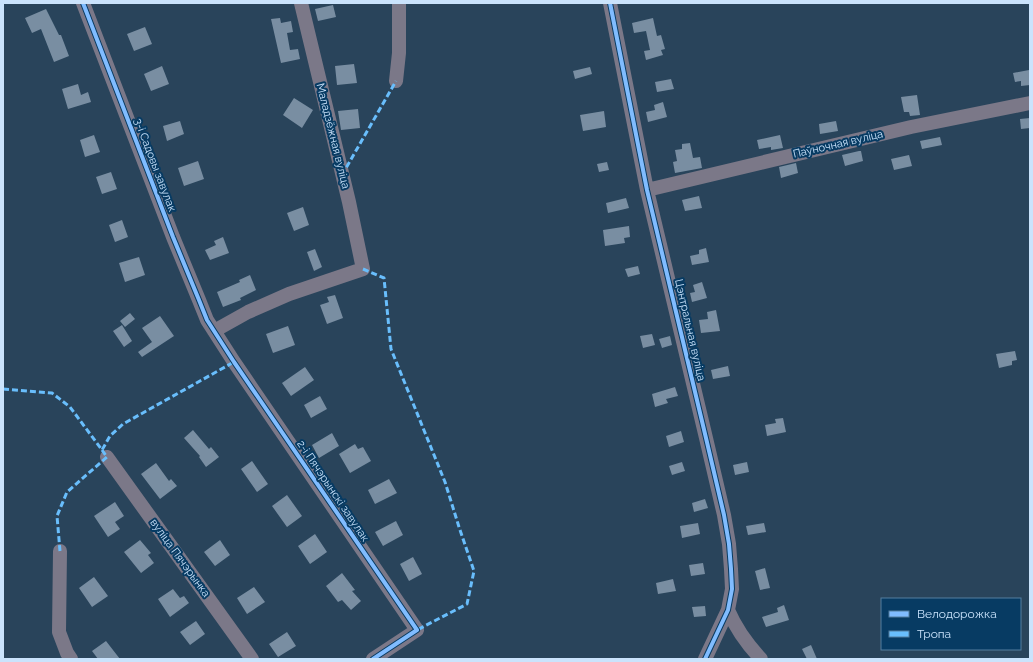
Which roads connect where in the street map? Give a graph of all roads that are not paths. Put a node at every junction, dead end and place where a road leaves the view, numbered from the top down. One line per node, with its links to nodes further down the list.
1 (83, 3): 8 (street, 3-і Садовы завулак)
2 (301, 3): 8 (street, Маладзёжная вуліца)
3 (399, 3): 5 (street)
4 (610, 3): 7 (street, Цэнтральная вуліца)
5 (396, 81)
6 (1030, 103): 7 (street, Паўночная вуліца)
7 (647, 190): 12 (street, Цэнтральная вуліца)
8 (214, 331): 9 (street, 3-і Садовы завулак)
9 (234, 362): 15 (street, 2-і Пячэрынскі завулак)
10 (107, 457): 14 (street, вуліца Пячэрынка)
11 (60, 551): 13 (street)
12 (728, 610): 16 (street, Цэнтральная вуліца); 17 (street)
13 (71, 659)
14 (252, 659)
15 (373, 659)
16 (705, 659)
17 (761, 659)

